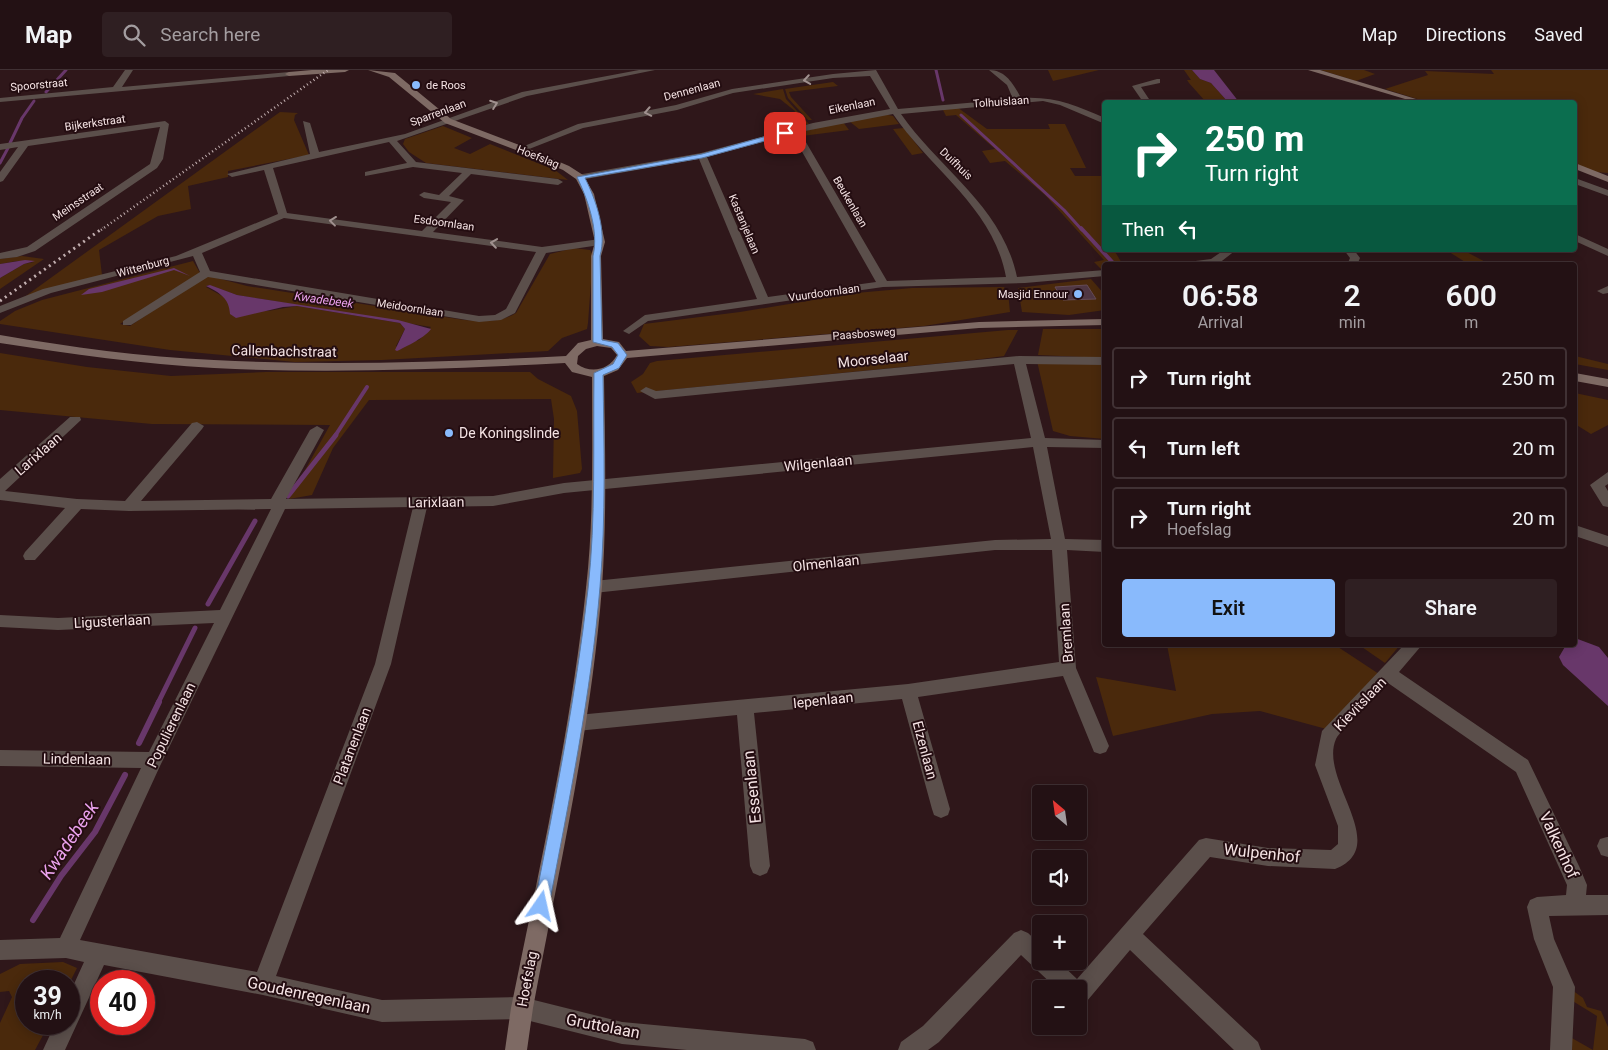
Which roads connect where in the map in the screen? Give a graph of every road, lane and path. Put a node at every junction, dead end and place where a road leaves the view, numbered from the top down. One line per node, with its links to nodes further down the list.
1 (129, 70): 10 (street)
2 (345, 70): 8 (street)
3 (374, 70): 17 (street, Hoefslag)
4 (650, 70): 17 (street, Sparrenlaan, one-way to 4)
5 (993, 70): 12 (street)
6 (1312, 70): 14 (street)
7 (873, 71): 15 (street, Duifhuis); 23 (street, Dennenlaan, one-way to 23)
8 (290, 72): 10 (street, Spoorstraat)
9 (1157, 81): 13 (street)
10 (116, 89): 11 (street, Spoorstraat)
11 (0, 100)
12 (1018, 100): 15 (street, Tolhuislaan); 16 (street, Tolhuislaan)
13 (1146, 100)
14 (1415, 100)
15 (894, 110): 19 (street, Eikenlaan); 53 (street, Duifhuis)
16 (1102, 120)
17 (448, 121): 20 (street, Sparrenlaan); 23 (street, Hoefslag)
18 (306, 123): 25 (street)
19 (795, 131): 26 (street, Eikenlaan); 54 (street, Beukenlaan)
20 (391, 139): 25 (street, Sparrenlaan); 27 (street)
21 (25, 144): 22 (street, Bijkerkstraat); 24 (street, Bijkerkstraat); 34 (street)
22 (0, 147)
23 (521, 150): 33 (street, Hoefslag)
24 (159, 153): 49 (street, Meinsstraat)
25 (315, 156): 28 (street, Sparrenlaan)
26 (702, 156): 33 (street, Eikenlaan); 55 (street, Kastanjelaan)
27 (413, 164): 30 (street); 32 (street)
28 (268, 166): 31 (street, Sparrenlaan); 41 (street)
29 (1577, 167): 35 (street)
30 (468, 172): 36 (street); 40 (street)
31 (232, 174)
32 (368, 174)
33 (580, 177): 44 (street)
34 (0, 179)
35 (1608, 179)
36 (558, 182)
37 (1577, 182): 38 (street)
38 (1608, 192)
39 (424, 195): 40 (street)
40 (441, 198): 42 (street)
41 (283, 215): 42 (street, Esdoornlaan, one-way to 41); 46 (street, Wittenburg)
42 (426, 233): 45 (street, Esdoornlaan, one-way to 42)
43 (1577, 238): 48 (street)
44 (600, 242): 45 (street, Esdoornlaan); 61 (street)
45 (542, 250): 51 (street, Meidoornlaan)
46 (196, 252): 51 (street); 56 (street, Wittenburg)
47 (1230, 252): 50 (street)
48 (1608, 253)
49 (0, 256)
50 (1214, 262)
51 (206, 273): 58 (street)
52 (1101, 274): 53 (street, Vuurdoornlaan)
53 (1012, 280): 54 (street, Vuurdoornlaan)
54 (882, 284): 55 (street, Vuurdoornlaan)
55 (764, 301): 59 (street, Vuurdoornlaan)
56 (0, 310)
57 (1102, 322): 62 (street, Paasbosweg)
58 (127, 323)
59 (629, 331)
60 (0, 339): 63 (street, Callenbachstraat)
61 (597, 342): 62 (street); 63 (street)
62 (623, 355): 66 (street)
63 (570, 359): 66 (street)
64 (1019, 360): 65 (street, Moorselaar); 69 (street, Moorselaar); 73 (street, Bremlaan)
65 (1102, 360)
66 (598, 373): 76 (street, Hoefslag)
67 (1577, 377): 68 (street)
68 (1608, 383)
69 (646, 390)
70 (75, 420): 77 (street, Larixlaan)
71 (197, 426): 83 (street)
72 (317, 430): 82 (street)
73 (1039, 442): 74 (street); 76 (street, Wilgenlaan); 86 (street, Bremlaan)
74 (1102, 444)
75 (1608, 477): 80 (street)
76 (597, 485): 79 (street, Larixlaan); 89 (street, Hoefslag)
77 (0, 487)
78 (0, 495): 81 (street, Larixlaan)
79 (421, 502): 82 (street, Larixlaan); 113 (street, Platanenlaan)
80 (1608, 502)
81 (77, 504): 83 (street, Larixlaan); 88 (street)
82 (278, 505): 83 (street, Larixlaan); 90 (street, Populierenlaan)
83 (129, 506)
84 (1577, 531): 85 (street)
85 (1608, 542)
86 (1059, 544): 87 (street); 89 (street, Olmenlaan); 93 (street, Bremlaan)
87 (1102, 546)
88 (30, 556)
89 (594, 587): 97 (street, Hoefslag)
90 (225, 616): 91 (street, Ligusterlaan); 100 (street, Populierenlaan)
91 (0, 621)
92 (1412, 647): 94 (street, Kievitslaan)
93 (1068, 668): 95 (street, Iepenlaan); 98 (street, Bremlaan)
94 (1388, 674): 102 (street, Kievitslaan); 104 (street, Valkenhof)
95 (908, 691): 96 (street, Iepenlaan); 101 (street, Elzenlaan)
96 (744, 708): 97 (street, Iepenlaan); 103 (street, Essenlaan)
97 (577, 723): 116 (street, Hoefslag)
98 (1100, 746)
99 (0, 758): 100 (street, Lindenlaan)
100 (154, 760): 107 (street, Populierenlaan)
101 (941, 809)
102 (1347, 826): 106 (street, Wulpenhof)
103 (760, 866)
104 (1575, 905): 105 (street); 123 (street)
105 (1608, 905)
106 (1129, 935): 114 (street, Wulpenhof); 122 (street)
107 (66, 948): 108 (street, Goudenregenlaan); 110 (street, Goudenregenlaan)
108 (0, 950)
109 (1032, 950): 121 (street)
110 (99, 954): 113 (street, Goudenregenlaan); 115 (street)
111 (1052, 970): 112 (street)
112 (1063, 980)
113 (263, 984): 116 (street, Goudenregenlaan)
114 (1087, 984)
115 (80, 995)
116 (522, 1008): 119 (street, Hoefslag); 120 (street, Gruttolaan)
117 (61, 1035): 118 (street)
118 (54, 1050)
119 (516, 1050)
120 (805, 1050)
121 (909, 1050)
122 (1250, 1050)
123 (1561, 1050)

